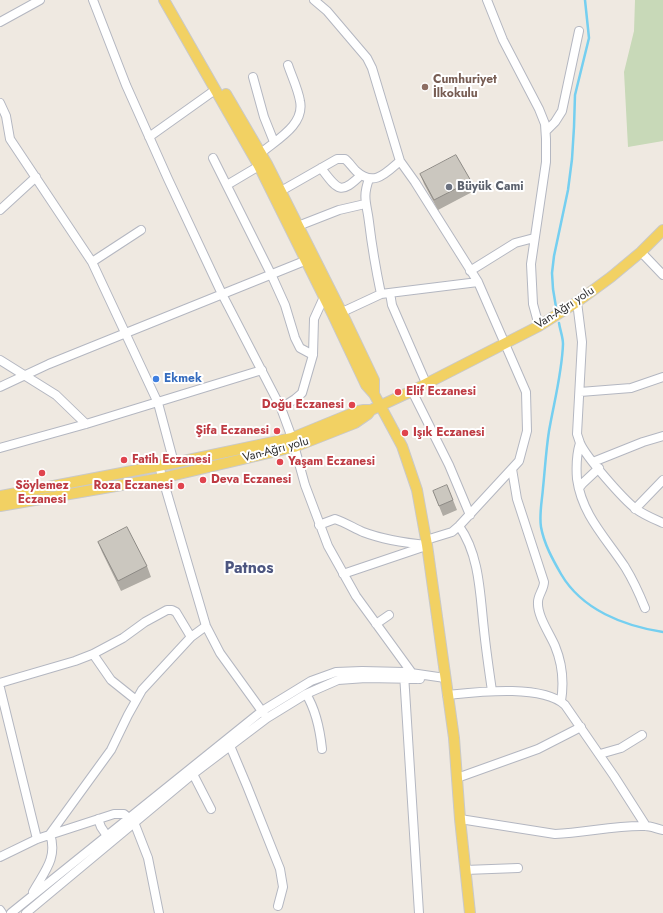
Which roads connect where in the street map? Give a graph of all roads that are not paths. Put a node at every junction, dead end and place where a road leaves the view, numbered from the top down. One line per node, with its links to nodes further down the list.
1 (40, 0): 7 (street)
2 (93, 0): 14 (street)
3 (164, 0): 11 (main road)
4 (170, 0): 16 (main road)
5 (314, 0): 18 (street)
6 (488, 0): 13 (street)
7 (0, 22)
8 (579, 31): 13 (street)
9 (288, 65): 15 (street)
10 (253, 77): 15 (street)
11 (215, 90): 14 (street); 19 (main road)
12 (0, 103): 21 (street)
13 (546, 131): 30 (street)
14 (149, 136): 39 (street)
15 (274, 142): 16 (street)
16 (261, 153): 24 (main road)
17 (214, 158): 23 (street)
18 (400, 161): 22 (street); 34 (street)
19 (259, 166): 23 (street); 32 (main road)
20 (321, 168): 22 (street); 22 (street); 24 (street)
21 (36, 177): 26 (street); 33 (street)
22 (365, 177): 25 (street)
23 (227, 185): 35 (street)
24 (281, 191): 27 (main road)
25 (365, 204): 27 (street); 40 (street)
26 (0, 210)
27 (298, 226): 32 (main road)
28 (141, 230): 33 (street)
29 (663, 230): 31 (main road, Van-Ağrı yolu)
30 (534, 238): 34 (street); 44 (street)
31 (641, 252): 36 (street); 42 (main road, Van-Ağrı yolu)
32 (310, 259): 35 (street); 41 (main road); 43 (main road)
33 (92, 262): 45 (street)
34 (470, 271): 37 (street)
35 (271, 274): 39 (street); 47 (street)
36 (663, 275)
37 (478, 282): 38 (street); 46 (street)
38 (390, 293): 40 (street); 52 (street)
39 (222, 294): 45 (street); 49 (street)
40 (381, 294): 43 (street)
41 (324, 296): 43 (main road); 47 (street)
42 (577, 302): 44 (main road, Van-Ağrı yolu); 55 (street)
43 (337, 314): 57 (main road)
44 (539, 326): 46 (main road, Van-Ağrı yolu)
45 (124, 333): 50 (street); 56 (street)
46 (505, 344): 52 (main road, Van-Ağrı yolu); 67 (street)
47 (312, 354): 58 (street)
48 (0, 360): 50 (street)
49 (262, 370): 56 (street); 58 (street)
50 (24, 376): 53 (street); 59 (street)
51 (663, 377): 55 (street)
52 (426, 384): 54 (main road, Van-Ağrı yolu)
53 (0, 387)
54 (412, 391): 57 (main road, Van-Ağrı yolu); 74 (street)
55 (580, 392): 62 (street)
56 (158, 403): 59 (street); 64 (street)
57 (381, 406): 61 (main road, Van-Ağrı yolu); 78 (main road)
58 (281, 408): 61 (street)
59 (86, 424): 63 (street)
60 (663, 436): 65 (street)
61 (293, 442): 64 (main road); 68 (main road, Van-Ağrı yolu); 76 (street)
62 (580, 443): 65 (street); 70 (street)
63 (0, 448)
64 (174, 463): 66 (main road)
65 (596, 465): 70 (street); 73 (street)
66 (159, 466): 68 (street); 71 (main road)
67 (512, 469): 74 (street); 94 (street)
68 (162, 478): 72 (main road, Van-Ağrı yolu); 83 (street)
69 (663, 480): 73 (street)
70 (579, 488): 80 (street)
71 (0, 496)
72 (0, 506)
73 (635, 509): 75 (street)
74 (470, 515): 77 (street)
75 (663, 523)
76 (319, 526): 78 (street); 79 (street)
77 (459, 526): 78 (street); 90 (street)
78 (426, 543): 79 (street); 87 (main road)
79 (342, 574): 82 (street)
80 (645, 608)
81 (390, 615): 82 (street)
82 (376, 624): 86 (street)
83 (206, 626): 84 (street); 95 (street)
84 (191, 637): 85 (street); 93 (street)
85 (93, 654): 88 (street); 93 (street)
86 (409, 676): 87 (street); 91 (street); 95 (street); 123 (street)
87 (445, 678): 92 (main road)
88 (0, 683)
89 (0, 688): 111 (street)
90 (492, 691): 92 (street); 94 (street)
91 (306, 694): 96 (street); 100 (street)
92 (447, 695): 103 (main road)
93 (136, 700): 110 (street)
94 (561, 701): 97 (street)
95 (262, 711): 96 (street); 99 (street)
96 (267, 718): 99 (street)
97 (581, 727): 101 (street); 103 (street)
98 (642, 734): 101 (street)
99 (228, 742): 102 (street); 106 (street); 117 (street)
100 (322, 749)
101 (600, 754): 108 (street)
102 (194, 774): 104 (street); 106 (street)
103 (457, 778): 107 (main road)
104 (211, 809)
105 (98, 819): 106 (street); 110 (street); 112 (street)
106 (132, 819): 112 (street); 122 (street)
107 (460, 819): 108 (street); 115 (main road)
108 (646, 826): 109 (street)
109 (663, 830)
110 (50, 834): 111 (street); 116 (street)
111 (37, 838): 113 (street)
112 (108, 839): 116 (street); 121 (street)
113 (0, 857)
114 (518, 868): 115 (street)
115 (465, 870): 124 (main road)
116 (30, 897): 120 (street)
117 (278, 906)
118 (0, 910): 119 (street)
119 (2, 913)
120 (11, 913)
121 (26, 913)
122 (159, 913)
123 (419, 913)
124 (470, 913)

